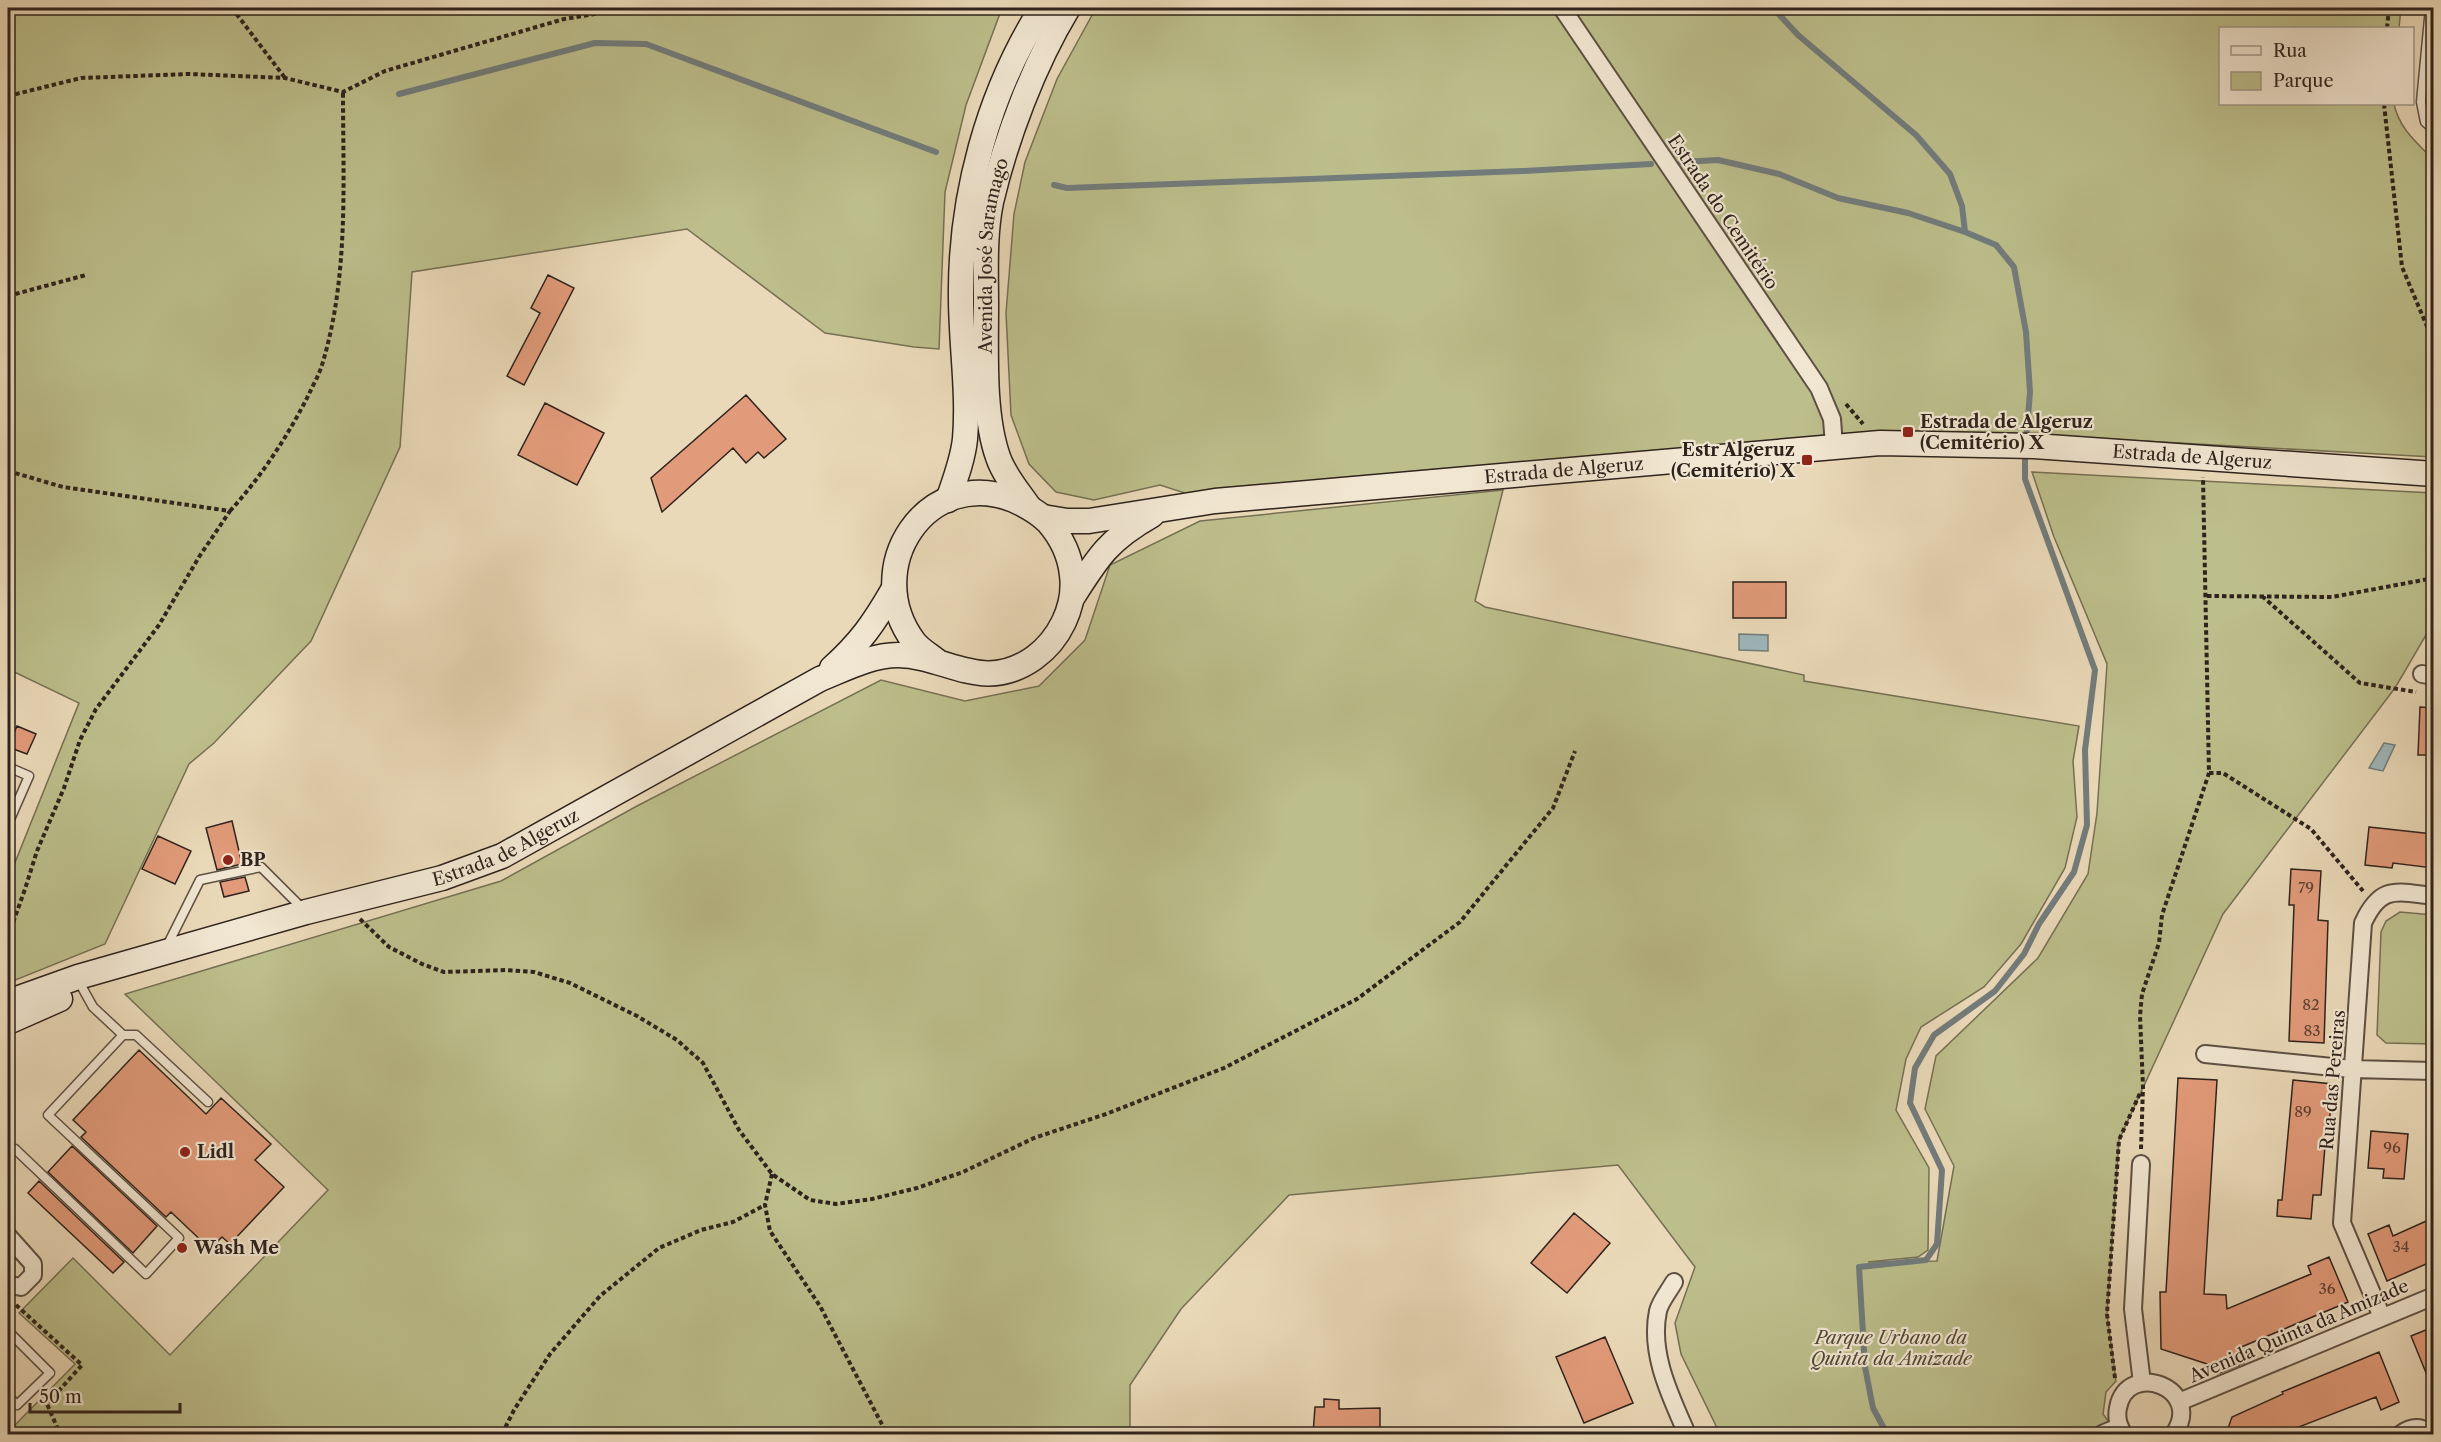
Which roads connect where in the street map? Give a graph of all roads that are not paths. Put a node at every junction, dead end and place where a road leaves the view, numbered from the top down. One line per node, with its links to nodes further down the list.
1 (1042, 8): 8 (main road, Avenida José Saramago)
2 (1068, 8): 10 (main road, Avenida José Saramago)
3 (1562, 8): 6 (street, Estrada do Cemitério)
4 (2430, 8): 5 (lane)
5 (2433, 130)
6 (1834, 446): 7 (main road, Estrada de Algeruz); 9 (main road, Estrada de Algeruz)
7 (2433, 474)
8 (948, 500): 10 (main road, Estrada de Algeruz); 11 (main road, Estrada de Algeruz)
9 (1162, 509): 10 (main road, Estrada de Algeruz); 12 (main road, Estrada de Algeruz)
10 (1036, 512): 12 (main road, Estrada de Algeruz)
11 (893, 591): 13 (main road, Estrada de Algeruz); 14 (main road, Estrada de Algeruz)
12 (1072, 598): 13 (main road, Estrada de Algeruz)
13 (938, 662): 14 (main road, Estrada de Algeruz)
14 (820, 679): 18 (main road, Estrada de Algeruz)
15 (8, 767): 16 (lane)
16 (8, 824)
17 (2433, 896): 25 (street, Rua das Pereiras)
18 (306, 912): 19 (main road, Estrada de Algeruz); 19 (lane)
19 (164, 953): 20 (main road, Estrada de Algeruz); 21 (main road, Estrada de Algeruz)
20 (83, 989): 22 (main road, Estrada de Algeruz); 23 (lane)
21 (8, 1002)
22 (8, 1022)
23 (123, 1035): 27 (lane); 28 (lane)
24 (2205, 1054): 25 (street)
25 (2352, 1070): 26 (street); 34 (street, Rua das Pereiras)
26 (2433, 1071)
27 (208, 1102)
28 (8, 1157)
29 (2141, 1164): 36 (street)
30 (8, 1236): 32 (street)
31 (1674, 1282): 41 (street)
32 (8, 1285)
33 (2433, 1296): 34 (street, Avenida Quinta da Amizade)
34 (2382, 1317): 38 (street, Avenida Quinta da Amizade)
35 (8, 1331): 39 (lane)
36 (2142, 1383): 38 (street, Avenida Quinta da Amizade); 40 (street)
37 (8, 1396): 39 (lane)
38 (2179, 1402): 43 (street, Avenida Quinta da Amizade)
39 (12, 1404)
40 (2121, 1431): 42 (street)
41 (1687, 1434)
42 (2102, 1434)
43 (2175, 1434)
44 (2401, 1434): 45 (street)
45 (2433, 1434)

